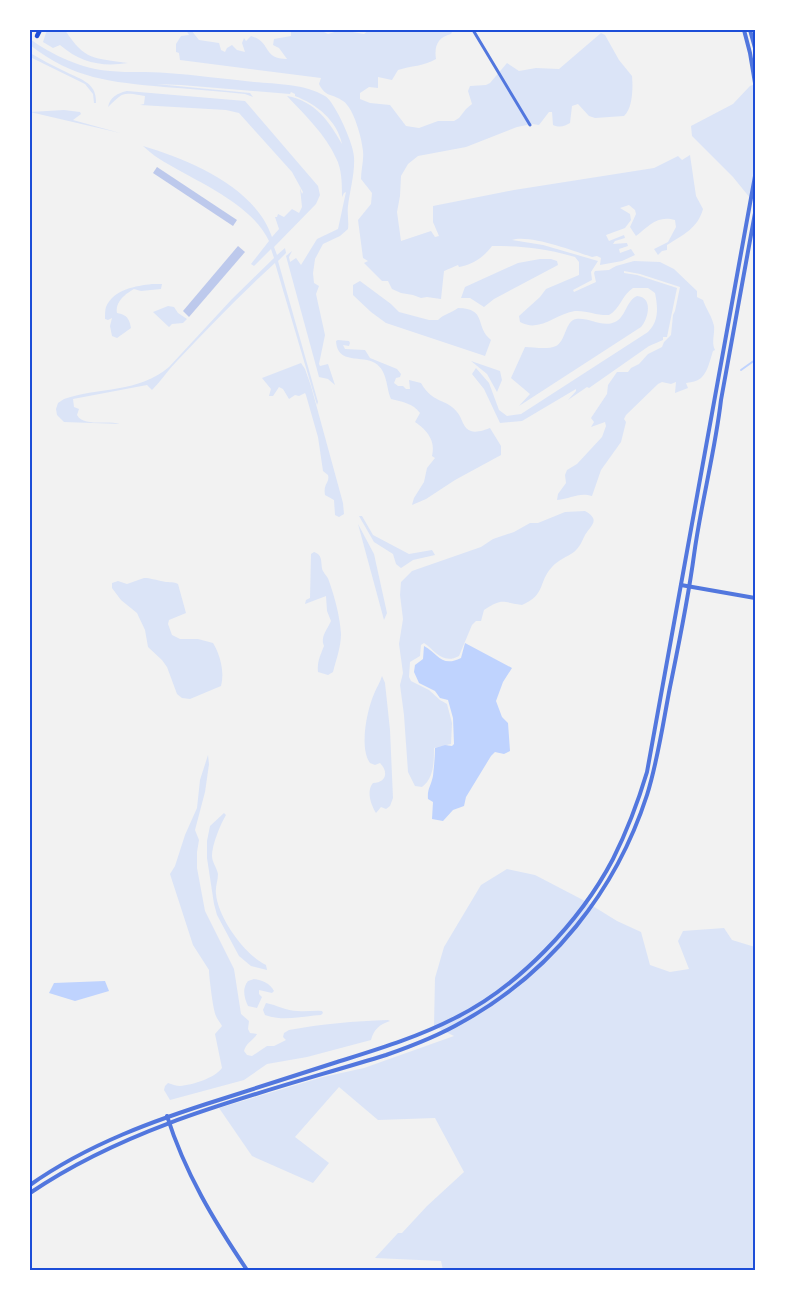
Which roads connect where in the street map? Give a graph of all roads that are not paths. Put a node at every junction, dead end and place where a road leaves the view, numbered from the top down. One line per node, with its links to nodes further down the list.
1 (40, 30): 5 (main road)
2 (474, 30): 8 (street)
3 (744, 30): 7 (street)
4 (750, 30): 6 (street)
5 (37, 36)
6 (755, 48)
7 (755, 83)
8 (530, 125)
9 (755, 176): 11 (street)
10 (755, 213): 12 (street)
11 (681, 585): 12 (street); 14 (street)
12 (690, 586): 13 (street); 15 (street)
13 (755, 598)
14 (167, 1116): 15 (street); 16 (street)
15 (169, 1123): 17 (street); 18 (street)
16 (30, 1185)
17 (30, 1193)
18 (247, 1270)

